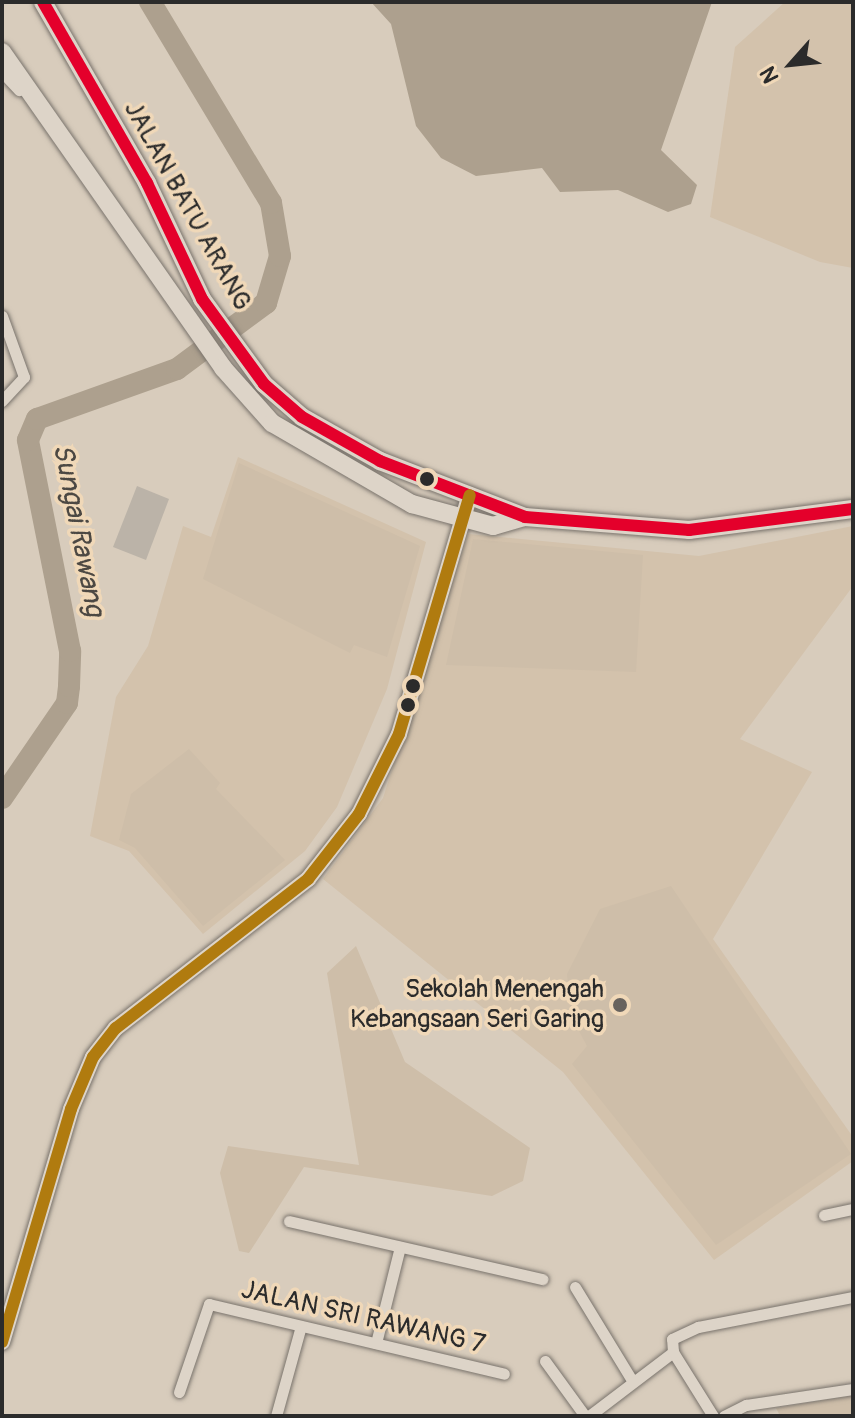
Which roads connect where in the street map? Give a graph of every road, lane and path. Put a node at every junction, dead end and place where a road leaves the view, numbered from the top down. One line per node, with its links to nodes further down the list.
1 (43, 2): 7 (main road, JALAN BATU ARANG)
2 (2, 52): 4 (main road, JALAN BATU ARANG)
3 (2, 72): 4 (street)
4 (82, 168): 10 (main road, JALAN BATU ARANG)
5 (2, 316): 6 (street)
6 (2, 401)
7 (470, 495): 9 (main road, JALAN BATU ARANG); 10 (street)
8 (853, 509): 9 (main road, JALAN BATU ARANG)
9 (525, 517): 10 (main road, JALAN BATU ARANG)
10 (460, 522): 19 (street)
11 (853, 1209): 12 (street)
12 (824, 1215)
13 (289, 1221): 14 (street)
14 (400, 1247): 15 (street); 20 (street)
15 (542, 1279)
16 (575, 1287): 24 (street)
17 (853, 1297): 21 (street)
18 (301, 1326): 20 (street, JALAN SRI RAWANG 7); 26 (street, JALAN SRI RAWANG 7); 27 (street)
19 (2, 1342)
20 (376, 1343): 23 (street, JALAN SRI RAWANG 7)
21 (673, 1352): 24 (street); 29 (street)
22 (545, 1361): 28 (street)
23 (504, 1374)
24 (633, 1382): 28 (street)
25 (853, 1389): 30 (street)
26 (179, 1392)
27 (276, 1416)
28 (587, 1416)
29 (713, 1416)
30 (724, 1416)

